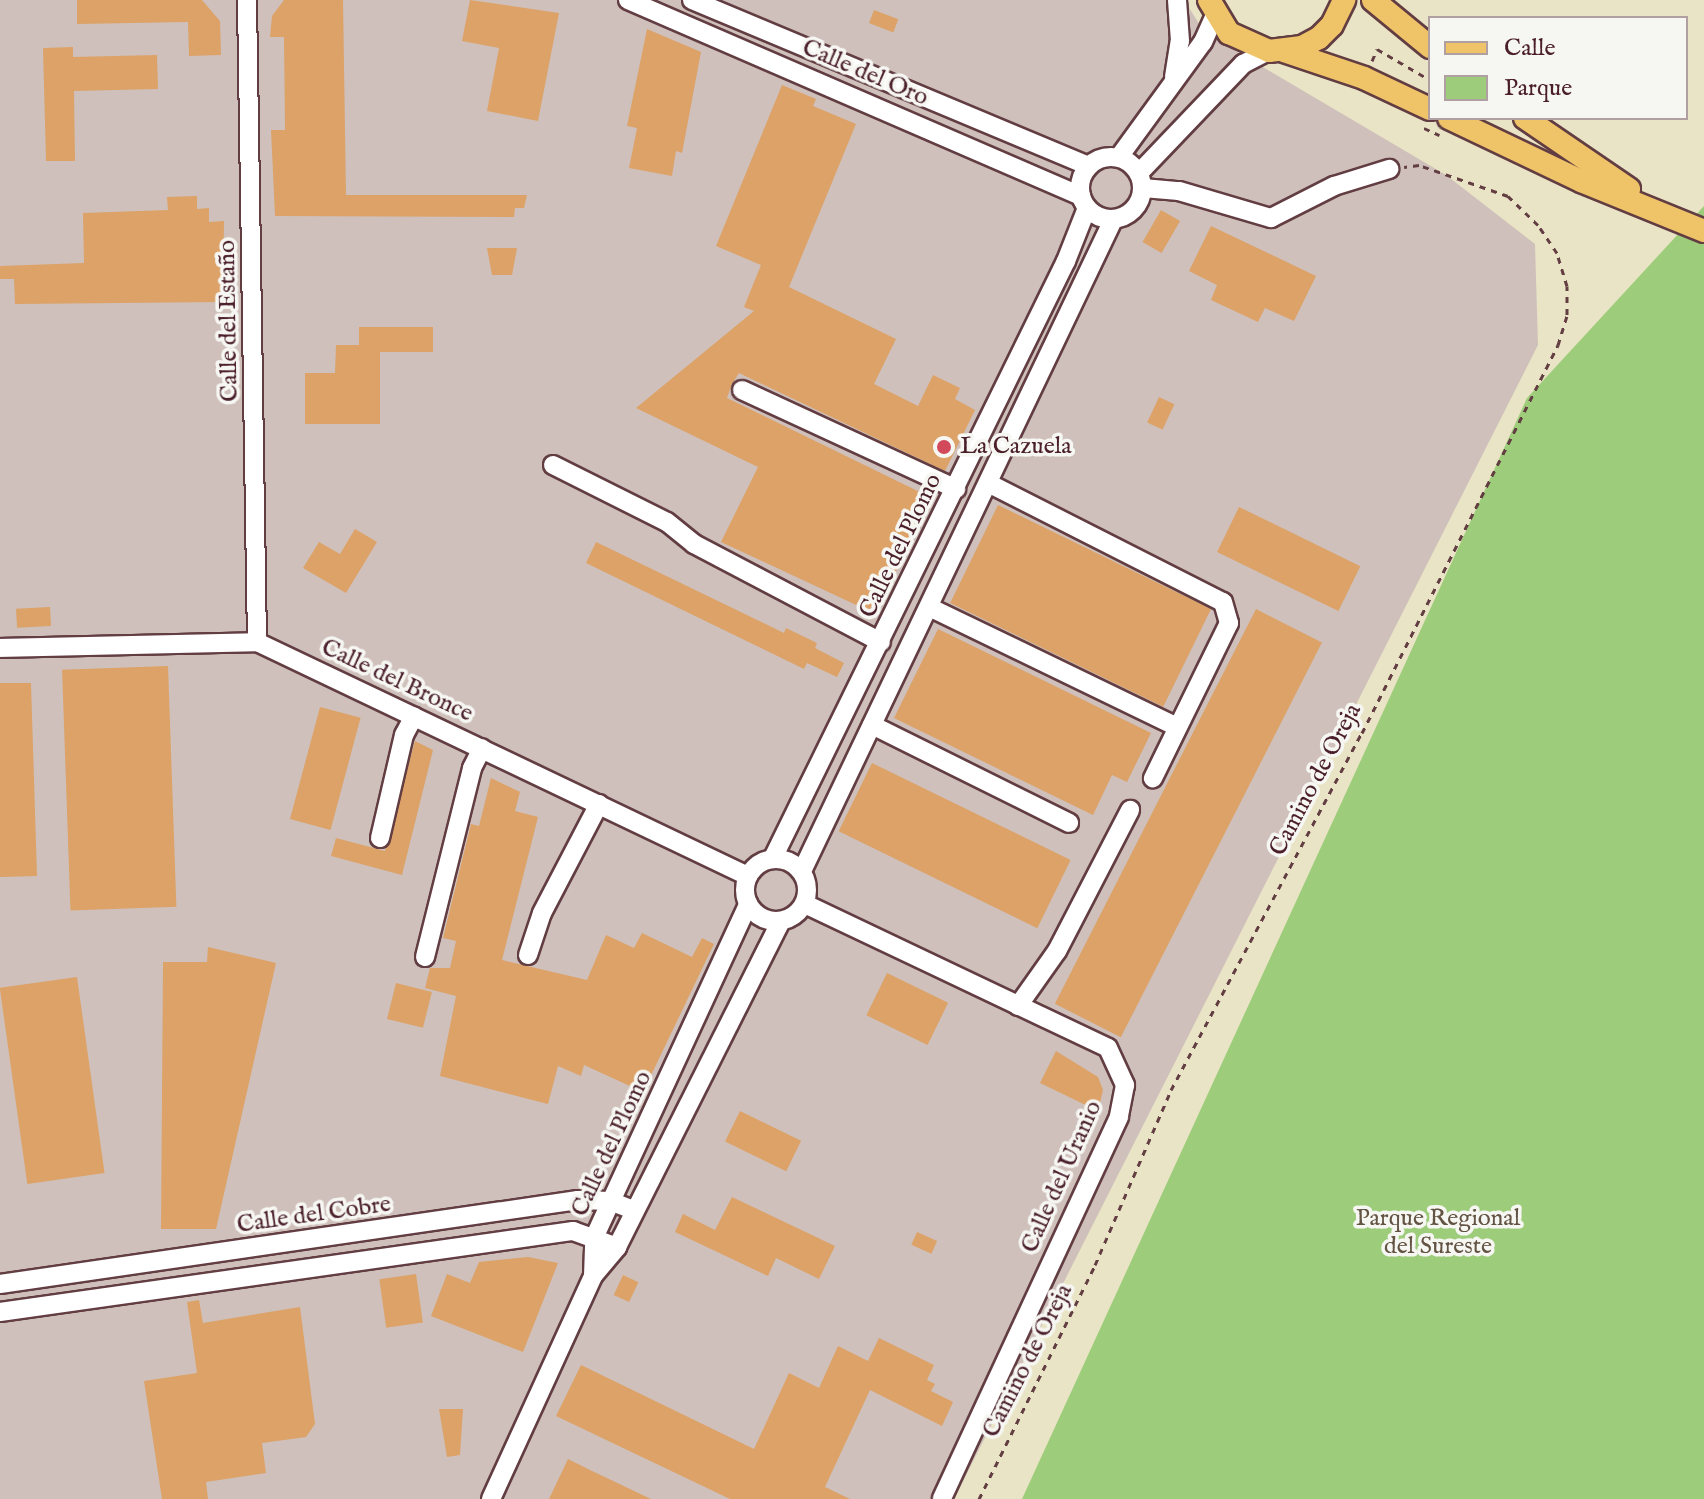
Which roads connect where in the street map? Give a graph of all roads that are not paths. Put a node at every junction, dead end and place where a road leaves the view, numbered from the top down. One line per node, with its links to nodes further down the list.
1 (247, 0): 27 (street, Calle del Estaño)
2 (628, 0): 18 (street, Calle del Oro)
3 (692, 0): 15 (street)
4 (1177, 0): 10 (street)
5 (1344, 0): 9 (main road)
6 (1373, 0): 8 (main road)
7 (1212, 8): 9 (main road); 10 (street)
8 (1428, 45)
9 (1277, 51): 11 (main road); 17 (street)
10 (1173, 83): 14 (street)
11 (1428, 108)
12 (1453, 120): 20 (main road)
13 (1528, 120): 20 (main road)
14 (1119, 157): 15 (street); 17 (street)
15 (1089, 166): 18 (street)
16 (1389, 169): 17 (street)
17 (1141, 180): 19 (street)
18 (1084, 202): 19 (street); 25 (street, Calle del Plomo)
19 (1113, 220): 24 (street)
20 (1681, 221): 21 (main road)
21 (1704, 231)
22 (742, 390): 25 (street)
23 (553, 465): 28 (street)
24 (988, 483): 26 (street); 32 (street)
25 (956, 489): 28 (street, Calle del Plomo)
26 (929, 607): 31 (street); 32 (street)
27 (257, 642): 29 (street, Calle del Bronce); 30 (street, Calle del Bronce)
28 (881, 642): 39 (street, Calle del Plomo)
29 (0, 648)
30 (414, 716): 33 (street, Calle del Bronce); 38 (street)
31 (872, 725): 37 (street); 40 (street)
32 (1177, 727): 34 (street)
33 (482, 748): 35 (street, Calle del Bronce); 46 (street)
34 (1153, 778)
35 (599, 804): 41 (street, Calle del Bronce); 45 (street)
36 (1130, 810): 47 (street)
37 (1069, 823)
38 (380, 838)
39 (773, 858): 40 (street); 41 (street)
40 (802, 871): 43 (street)
41 (748, 876): 42 (street)
42 (748, 904): 44 (street); 48 (street, Calle del Plomo)
43 (805, 904): 44 (street); 47 (street, Calle del Uranio)
44 (781, 921): 49 (street, Calle del Plomo)
45 (528, 955)
46 (425, 957)
47 (1018, 1006): 56 (street, Calle del Uranio)
48 (610, 1201): 49 (street, Calle del Cobre); 50 (street, Calle del Plomo); 53 (street, Calle del Cobre)
49 (634, 1210): 51 (street, Calle del Plomo)
50 (594, 1238): 51 (street, Calle del Cobre); 52 (street, Calle del Plomo); 54 (street, Calle del Cobre)
51 (617, 1247): 52 (street, Calle del Plomo)
52 (593, 1276): 55 (street, Calle del Plomo)
53 (0, 1284)
54 (0, 1312)
55 (491, 1499)
56 (942, 1499)

